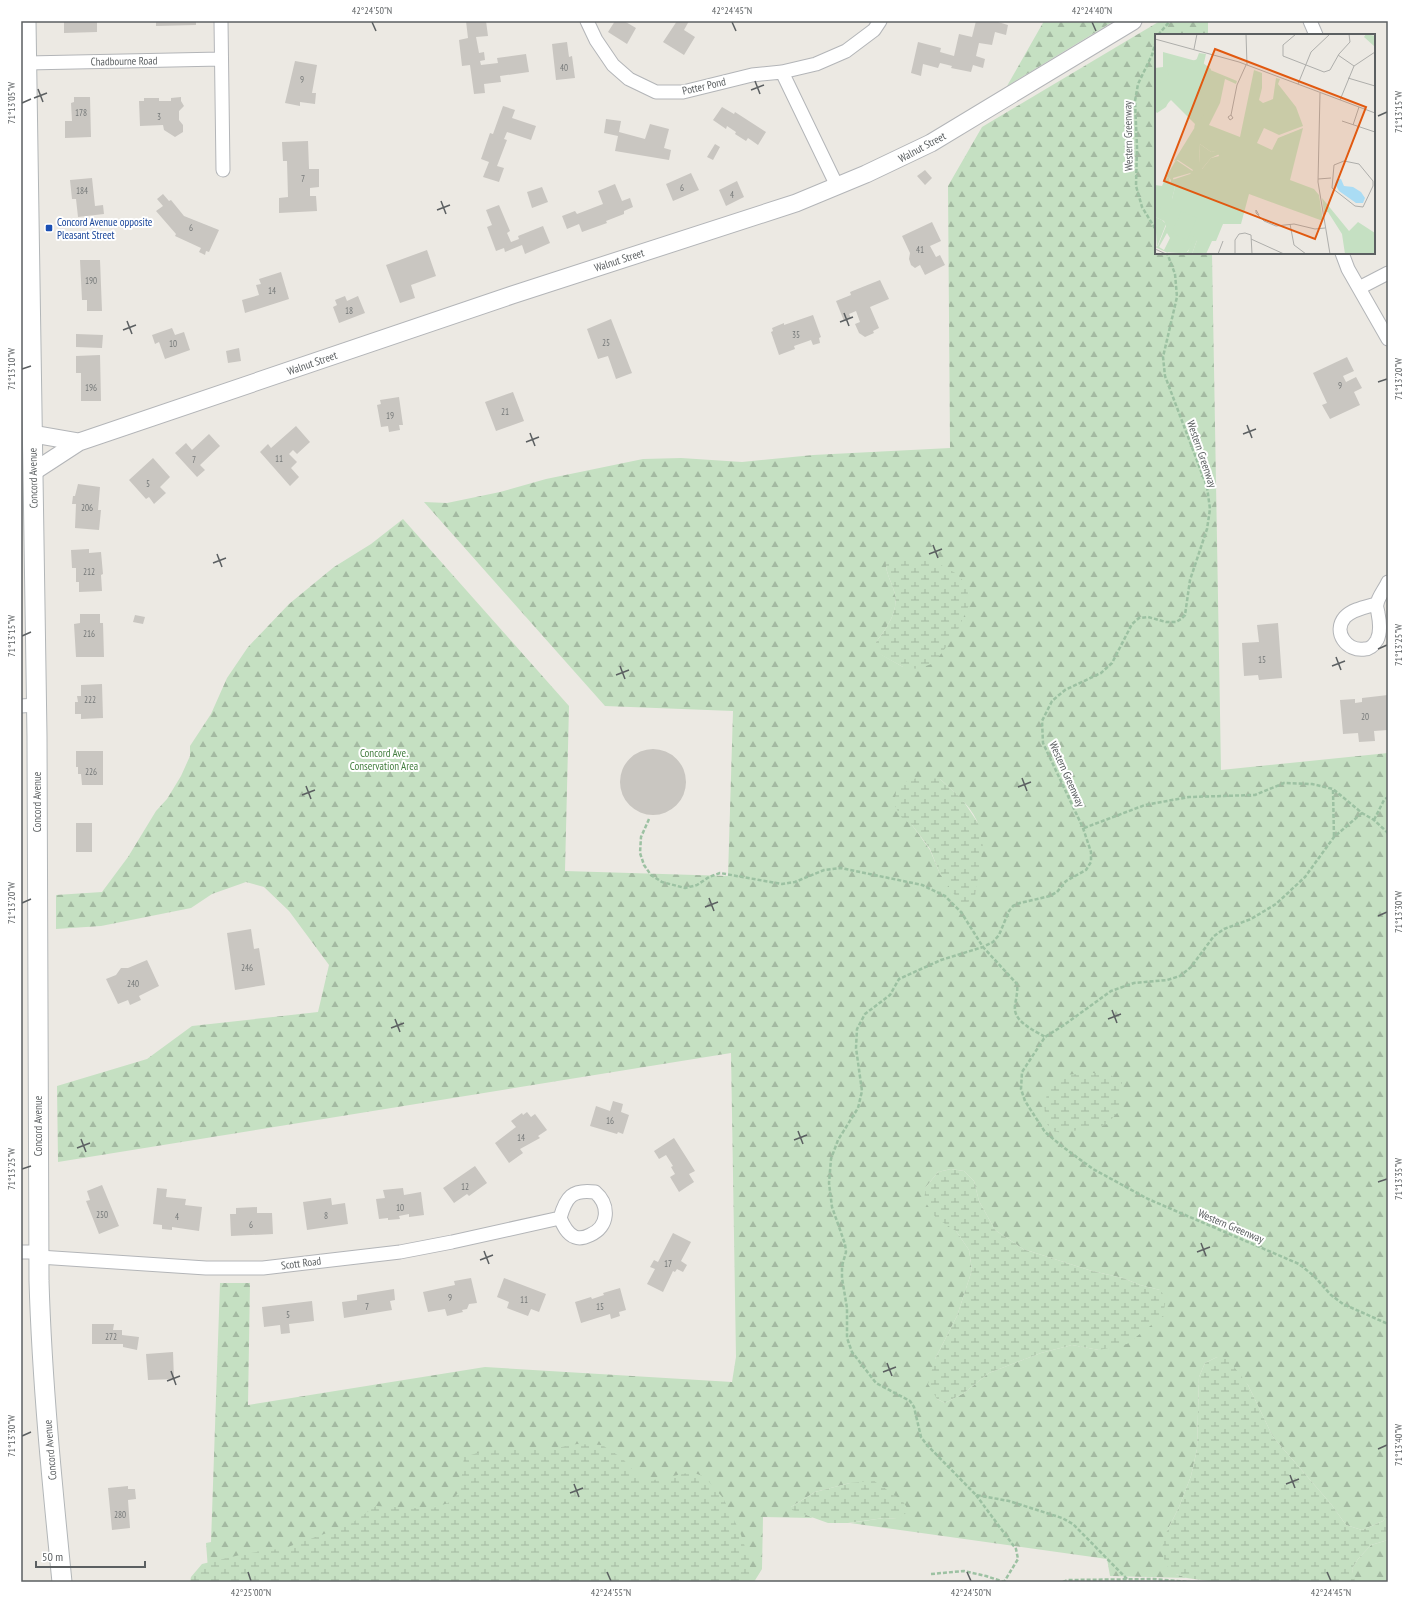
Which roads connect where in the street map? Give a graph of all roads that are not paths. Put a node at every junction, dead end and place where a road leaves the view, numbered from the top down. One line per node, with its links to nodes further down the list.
1 (26, 21): 9 (main road, Concord Avenue)
2 (221, 21): 8 (street)
3 (587, 21): 10 (street, Potter Pond)
4 (880, 21): 10 (street, Potter Pond)
5 (1133, 21): 12 (street, Walnut Street)
6 (1310, 21): 7 (street)
7 (1316, 34)
8 (222, 59): 9 (street, Chadbourne Road); 11 (street)
9 (27, 63): 14 (main road, Concord Avenue)
10 (782, 72): 12 (street)
11 (223, 170)
12 (837, 186): 19 (street, Walnut Street)
13 (1342, 254): 16 (street)
14 (26, 266): 18 (main road, Concord Avenue)
15 (1388, 273): 16 (street)
16 (1359, 288): 17 (street)
17 (1388, 339)
18 (33, 434): 19 (street, Walnut Street); 20 (main road, Concord Avenue)
19 (79, 442): 20 (street, Walnut Street)
20 (33, 472): 23 (main road, Concord Avenue)
21 (1388, 582): 22 (street)
22 (1376, 604)
23 (29, 705): 25 (main road, Concord Avenue)
24 (560, 1218): 25 (street, Scott Road)
25 (33, 1254): 26 (main road, Concord Avenue)
26 (62, 1582)

